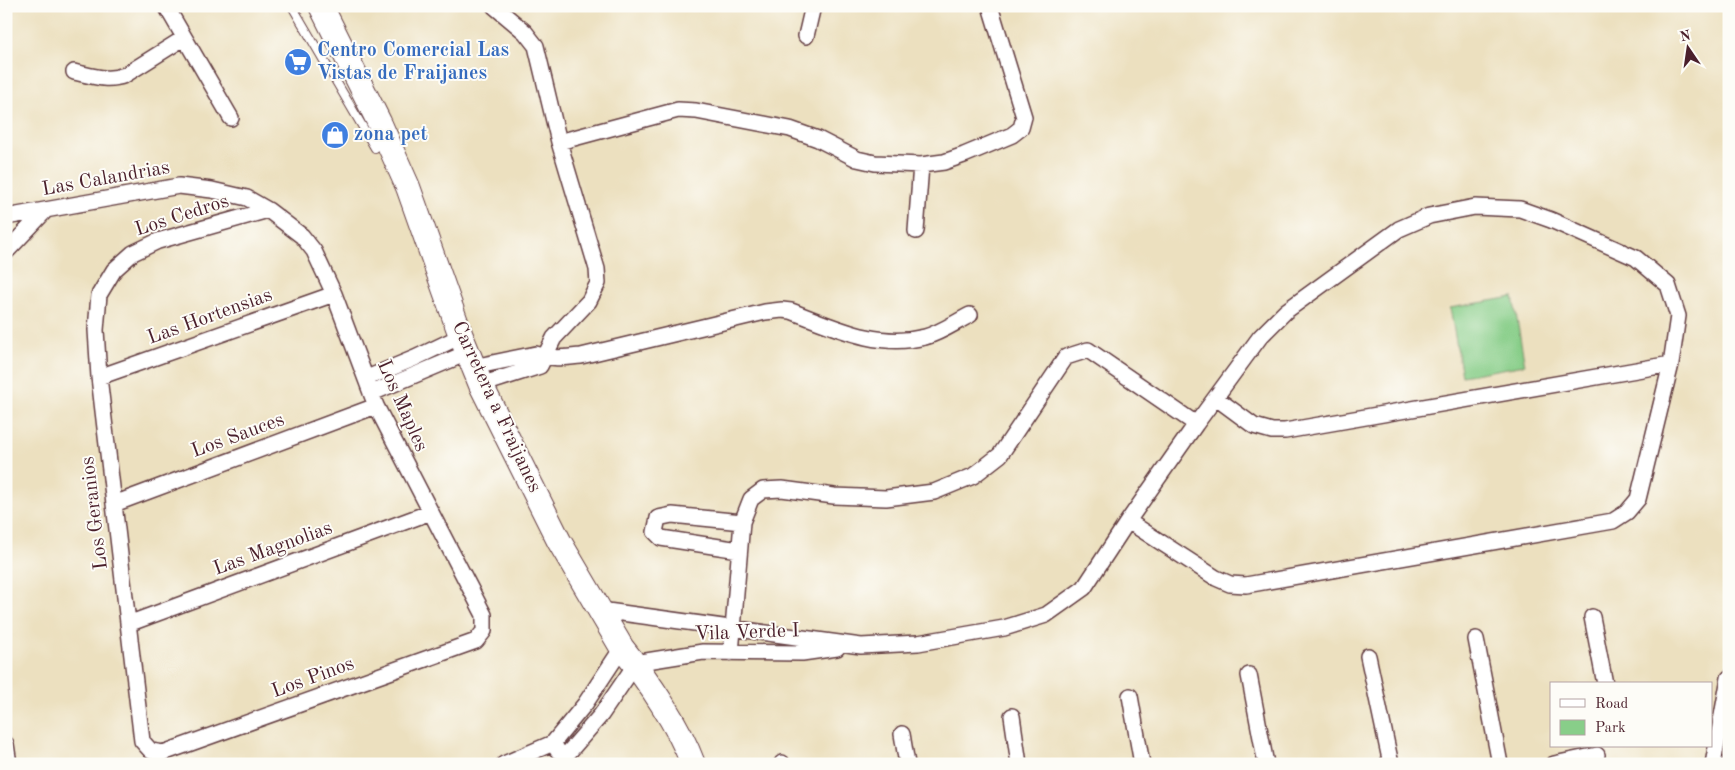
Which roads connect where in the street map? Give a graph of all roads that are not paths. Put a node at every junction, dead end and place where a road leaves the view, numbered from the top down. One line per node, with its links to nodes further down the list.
1 (166, 6): 8 (street)
2 (292, 6): 11 (lane)
3 (321, 6): 11 (main road, Carretera a Fraijanes)
4 (494, 6): 12 (street)
5 (812, 6): 7 (street)
6 (990, 6): 14 (street)
7 (806, 36)
8 (184, 38): 9 (street); 10 (street)
9 (74, 72)
10 (231, 118)
11 (372, 127): 13 (lane); 24 (main road, Carretera a Fraijanes)
12 (558, 142): 14 (street); 23 (street)
13 (375, 148)
14 (921, 165): 18 (street)
15 (46, 210): 16 (street, Las Calandrias); 17 (street, Las Calandrias); 19 (street)
16 (268, 210): 20 (street, Los Cedros); 21 (street, Los Maples)
17 (6, 217)
18 (916, 231)
19 (6, 252)
20 (114, 270): 26 (street, Los Geranios)
21 (334, 294): 26 (street, Las Hortensias); 27 (street, Los Maples)
22 (970, 315): 23 (street)
23 (544, 357): 24 (street)
24 (470, 360): 27 (street); 29 (street, Los Sauces); 36 (main road, Carretera a Fraijanes)
25 (1671, 364): 28 (street); 28 (street); 33 (street)
26 (99, 377): 31 (street, Los Geranios)
27 (367, 378): 29 (street, Los Maples)
28 (1216, 398): 30 (street)
29 (374, 400): 31 (street, Los Sauces); 32 (street, Los Maples)
30 (1196, 424): 33 (street); 34 (street)
31 (114, 504): 38 (street, Los Geranios)
32 (431, 512): 38 (street, Las Magnolias); 40 (street, Los Maples)
33 (1128, 520): 42 (street)
34 (742, 522): 35 (street); 35 (street)
35 (739, 550): 39 (street)
36 (600, 610): 39 (street); 45 (main road, Carretera a Fraijanes)
37 (1592, 617): 48 (street)
38 (128, 624): 54 (street, Los Geranios)
39 (734, 629): 42 (street); 43 (street)
40 (484, 631): 54 (street, Los Pinos)
41 (1476, 639): 65 (street)
42 (861, 646): 43 (street, Vila Verde I)
43 (731, 653): 45 (street, Vila Verde I)
44 (1368, 656): 64 (street)
45 (631, 659): 52 (street); 56 (street); 59 (main road, Carretera a Fraijanes)
46 (1249, 675): 63 (street)
47 (1729, 678): 67 (street)
48 (1605, 682)
49 (1130, 696): 62 (street)
50 (1012, 716): 61 (street)
51 (902, 734): 60 (street)
52 (553, 743): 56 (street); 58 (street)
53 (6, 744): 57 (street)
54 (151, 751)
55 (1596, 755): 66 (street)
56 (563, 762)
57 (9, 764)
58 (504, 764)
59 (693, 764)
60 (907, 764)
61 (1019, 764)
62 (1142, 764)
63 (1266, 764)
64 (1391, 764)
65 (1500, 764)
66 (1554, 764)
67 (1713, 764)

